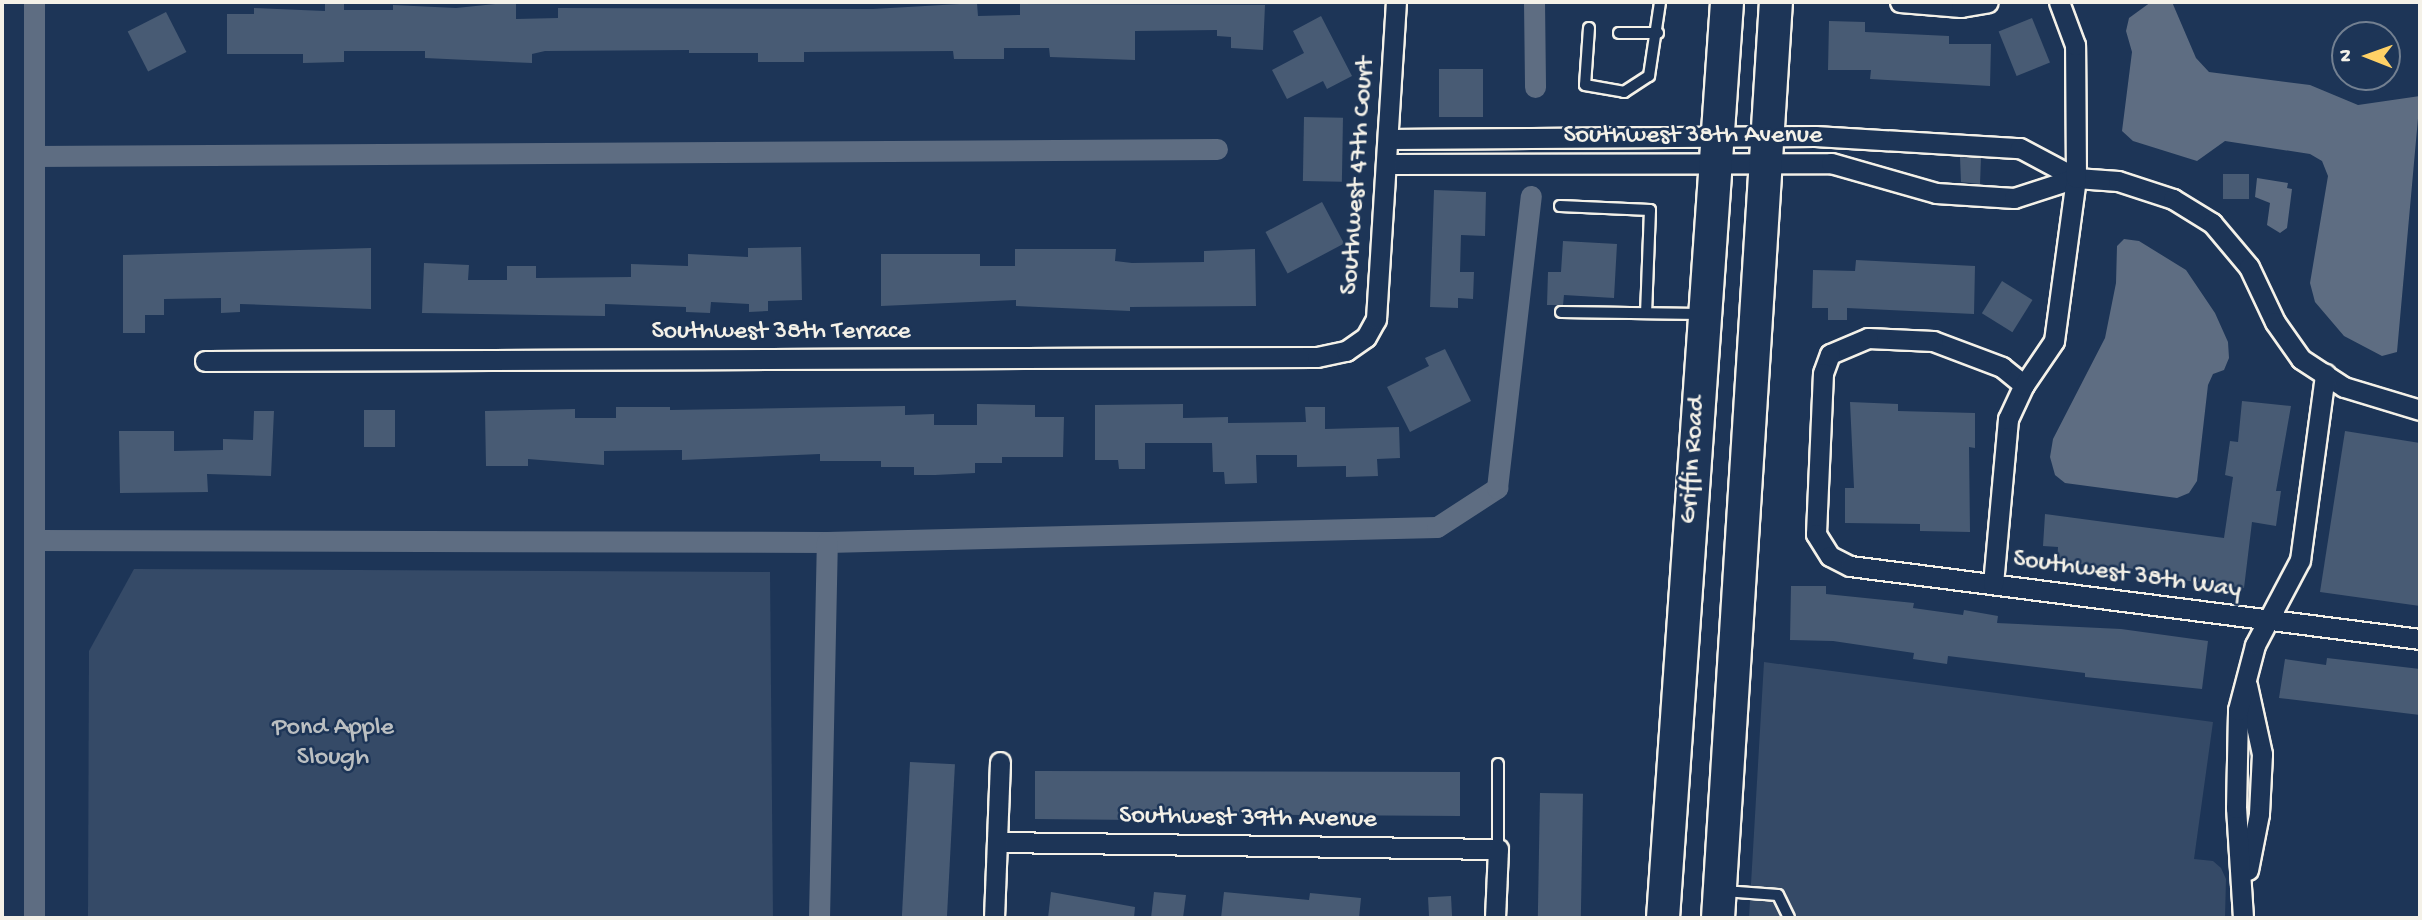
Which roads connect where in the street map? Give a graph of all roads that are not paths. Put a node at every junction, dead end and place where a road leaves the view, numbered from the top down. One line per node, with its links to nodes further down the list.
1 (1395, 2): 11 (street, Southwest 47th Court)
2 (1660, 2): 10 (lane)
3 (1727, 2): 12 (main road, Griffin Road)
4 (1776, 2): 13 (main road, Griffin Road)
5 (1900, 2): 6 (street)
6 (1988, 2)
7 (2059, 2): 15 (street)
8 (1589, 28): 10 (lane)
9 (1619, 33): 10 (lane)
10 (1658, 33)
11 (1389, 139): 12 (street, Southwest 38th Avenue); 14 (street, Southwest 47th Court)
12 (1716, 149): 13 (street, Southwest 38th Avenue); 13 (street, Southwest 38th Avenue); 14 (street, Southwest 38th Avenue); 19 (main road, Griffin Road)
13 (1767, 149): 15 (street, Southwest 38th Avenue); 15 (street, Southwest 38th Avenue); 32 (main road, Griffin Road)
14 (1388, 164): 20 (street, Southwest 47th Court)
15 (2076, 178): 22 (street, Southwest 38th Avenue); 23 (street)
16 (1560, 206): 18 (lane)
17 (1561, 312): 18 (lane)
18 (1646, 313): 19 (lane)
19 (1704, 314): 35 (main road, Griffin Road)
20 (1355, 346): 21 (street, Southwest 38th Terrace)
21 (205, 361)
22 (2325, 374): 24 (street, Southwest 38th Avenue); 26 (street)
23 (2024, 385): 25 (street); 25 (street, Southwest 38th Way)
24 (2420, 410)
25 (1993, 584): 26 (street, Southwest 38th Way)
26 (2267, 621): 27 (street, Southwest 38th Way); 38 (street)
27 (2420, 639)
28 (1000, 762): 30 (street)
29 (1499, 764): 31 (lane)
30 (997, 842): 31 (street, Southwest 39th Avenue); 34 (street)
31 (1498, 849): 33 (street)
32 (1719, 904): 36 (lane)
33 (1494, 917)
34 (994, 918)
35 (1663, 918)
36 (1789, 918): 37 (lane)
37 (1794, 918)
38 (2243, 918)

